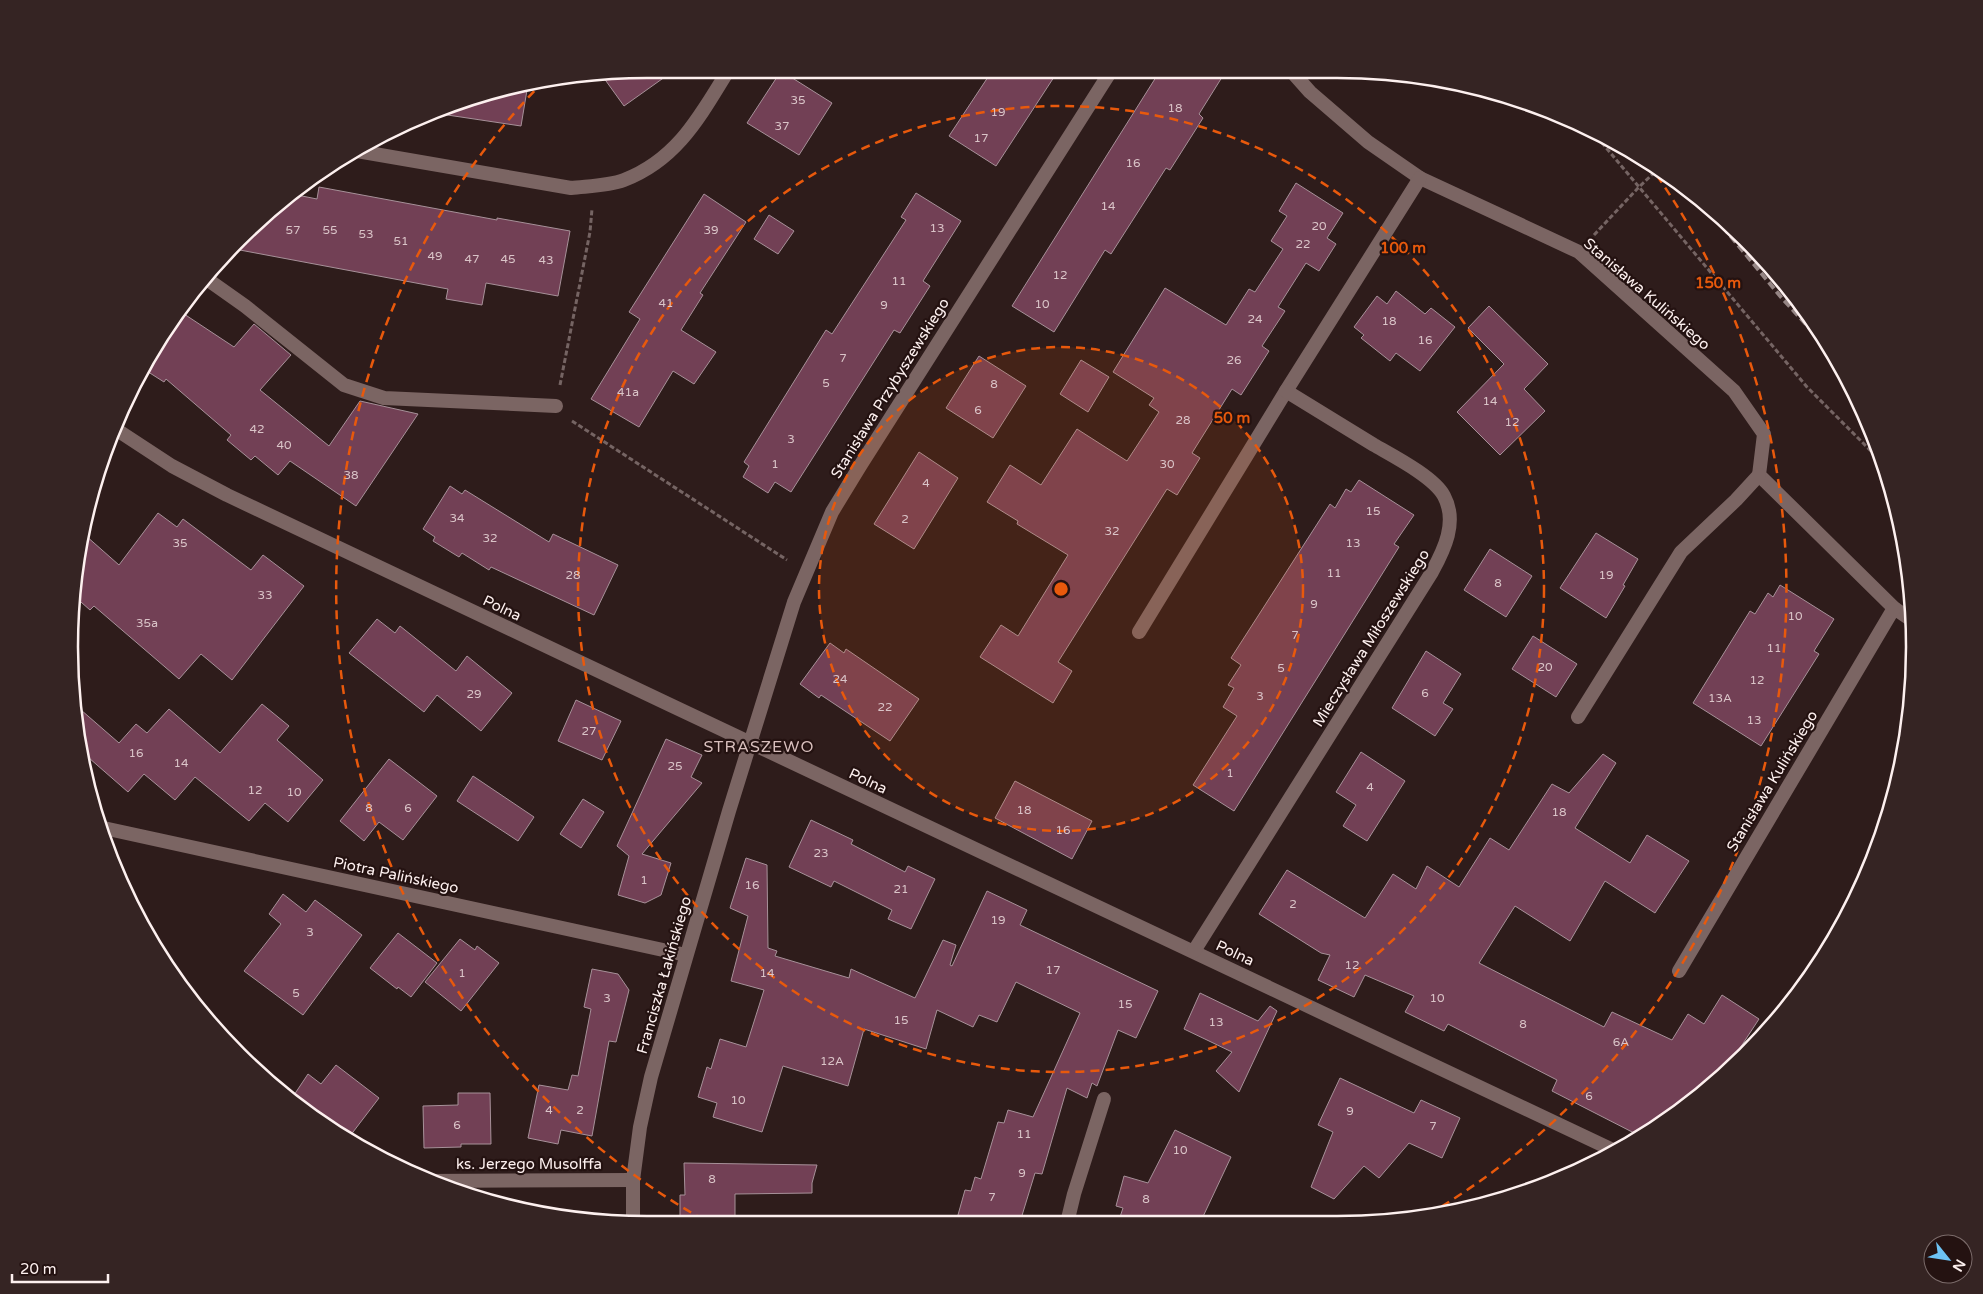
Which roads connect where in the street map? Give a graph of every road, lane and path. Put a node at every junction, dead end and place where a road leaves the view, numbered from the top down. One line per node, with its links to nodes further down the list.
1 (724, 78): 8 (street)
2 (1106, 78): 17 (street, Stanisława Przybyszewskiego)
3 (1298, 78): 7 (street, Stanisława Kulińskiego)
4 (1602, 144): 9 (path)
5 (365, 152): 8 (street)
6 (1653, 174): 9 (path)
7 (1420, 178): 10 (street, Stanisława Kulińskiego); 12 (street)
8 (595, 186): 13 (path)
9 (1638, 188): 10 (path); 15 (path)
10 (1579, 252): 16 (street, Stanisława Kulińskiego)
11 (211, 282): 13 (street)
12 (1286, 391): 20 (street); 24 (street, Mieczysława Miłoszewskiego)
13 (556, 406): 17 (path)
14 (120, 432): 22 (street, Polna)
15 (1870, 450)
16 (1759, 476): 18 (street); 21 (street)
17 (806, 572): 22 (street, Stanisława Przybyszewskiego)
18 (1894, 608): 19 (street); 26 (street, Stanisława Kulińskiego)
19 (1904, 615)
20 (1139, 632)
21 (1578, 717)
22 (750, 744): 24 (street, Polna); 25 (street, Franciszka Łakińskiego)
23 (108, 829): 25 (street, Piotra Palińskiego)
24 (1194, 951): 28 (street, Polna)
25 (686, 955): 29 (street, Franciszka Łakińskiego)
26 (1679, 971)
27 (1104, 1099): 32 (street)
28 (1607, 1147)
29 (633, 1180): 30 (street, ks. Jerzego Musolffa); 31 (street, Franciszka Łakińskiego)
30 (450, 1181)
31 (633, 1216)
32 (1069, 1216)

